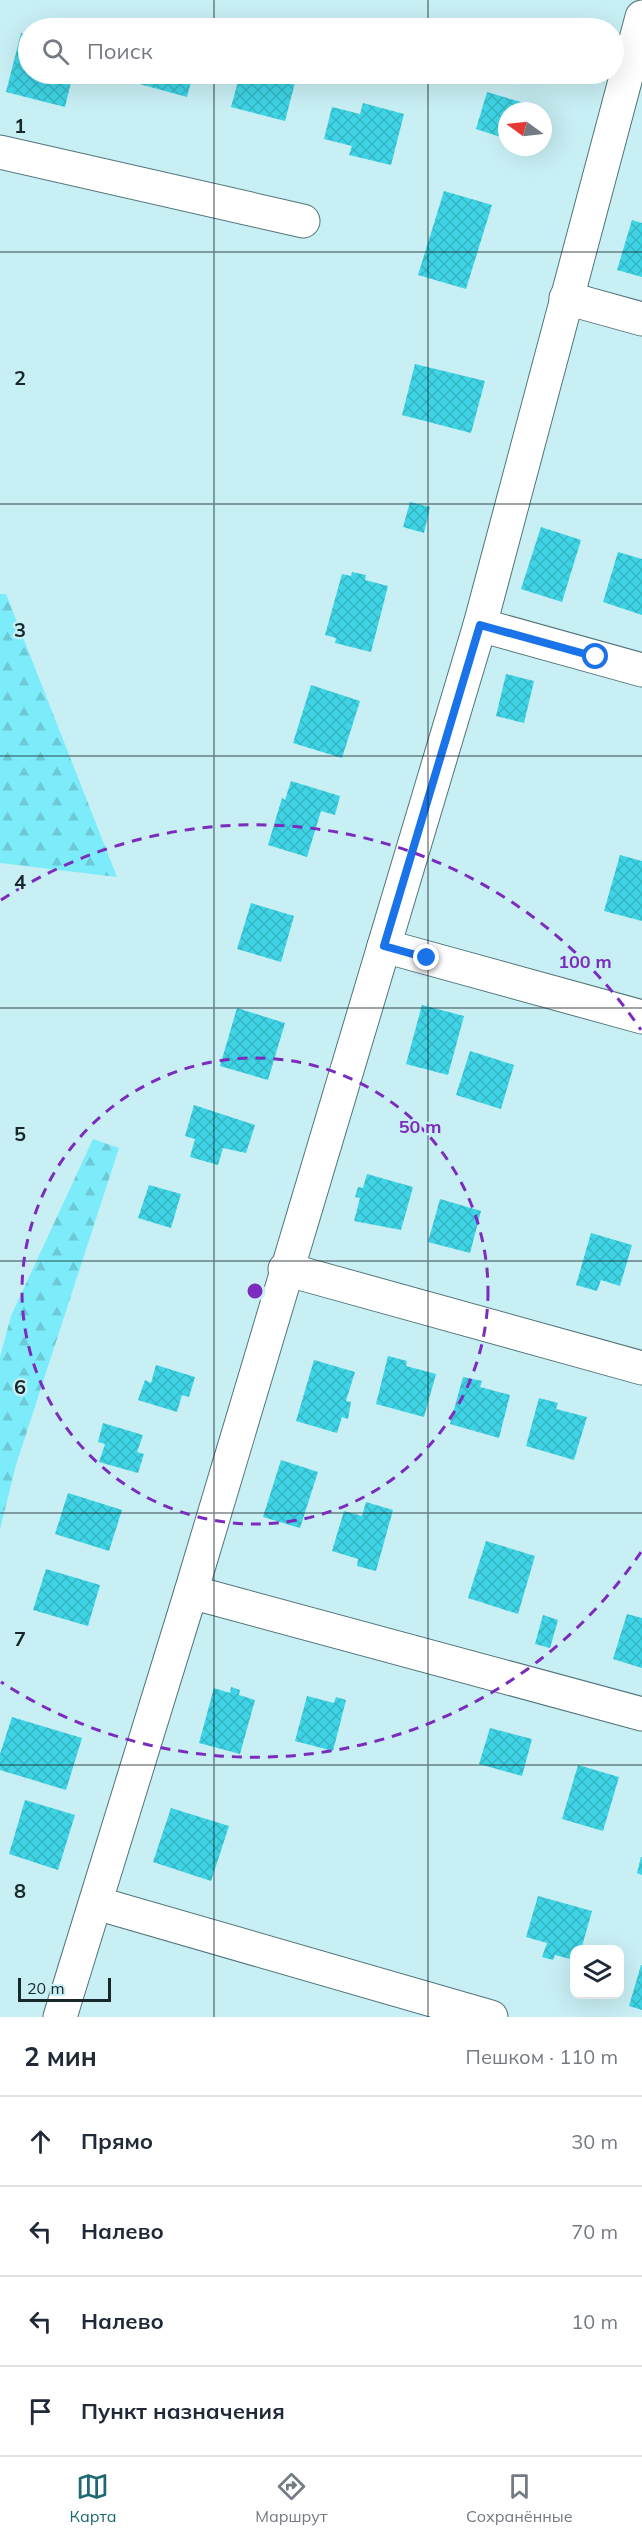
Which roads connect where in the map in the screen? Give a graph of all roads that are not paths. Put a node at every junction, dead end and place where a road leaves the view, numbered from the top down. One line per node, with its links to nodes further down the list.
1 (642, 17): 3 (lane)
2 (624, 84): 6 (lane)
3 (624, 84)
4 (0, 152): 5 (lane)
5 (303, 221)
6 (566, 298): 7 (lane); 8 (lane)
7 (642, 319)
8 (480, 625): 9 (lane); 10 (lane)
9 (642, 670)
10 (384, 946): 11 (lane); 12 (lane)
11 (642, 1017)
12 (285, 1269): 13 (lane); 14 (lane)
13 (642, 1368)
14 (191, 1592): 15 (lane); 16 (lane)
15 (642, 1714)
16 (96, 1903): 17 (lane); 18 (lane)
17 (60, 2017)
18 (491, 2017)

